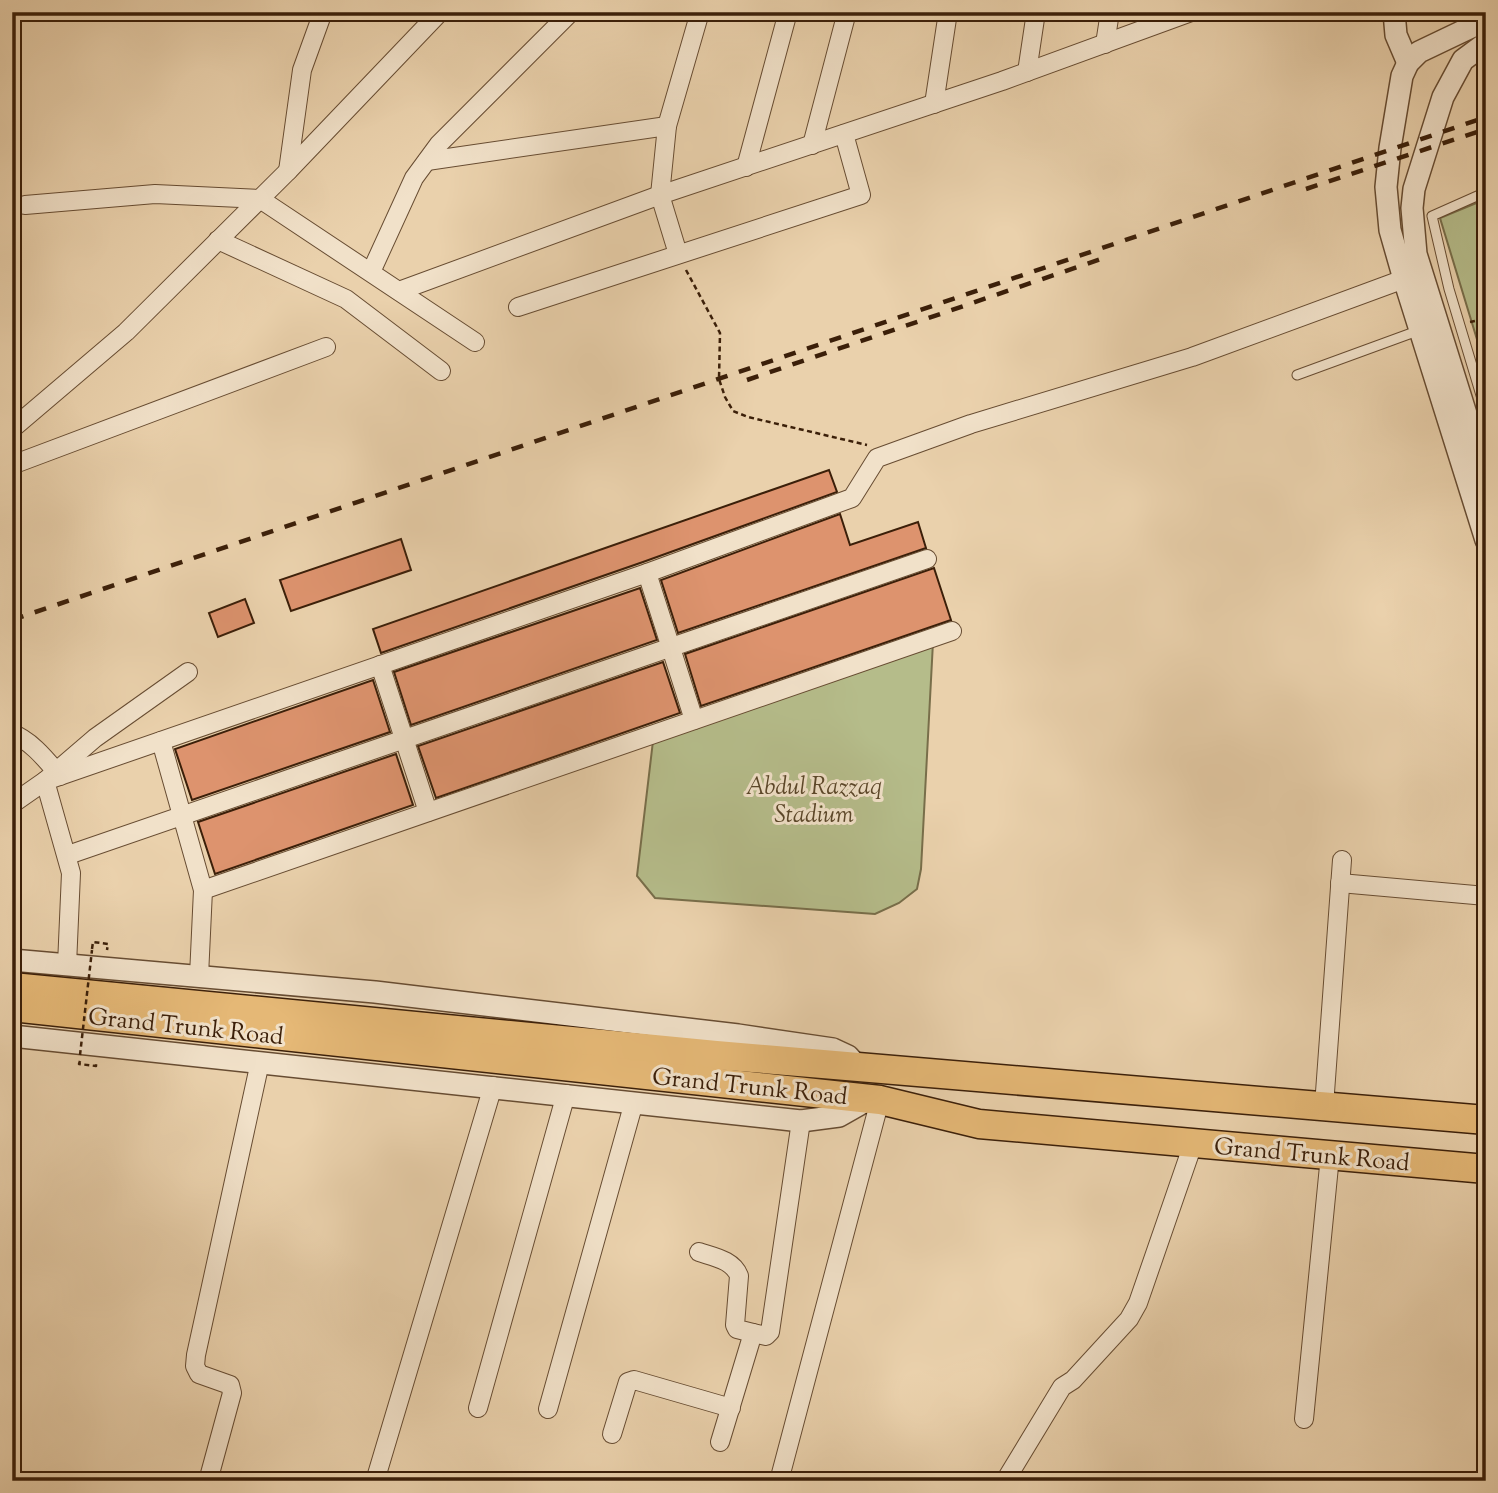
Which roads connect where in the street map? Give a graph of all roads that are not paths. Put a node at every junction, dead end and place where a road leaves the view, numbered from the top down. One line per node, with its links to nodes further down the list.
1 (323, 12): 23 (street)
2 (440, 12): 23 (street)
3 (571, 12): 21 (street)
4 (700, 12): 18 (street)
5 (788, 12): 22 (street)
6 (847, 12): 20 (street)
7 (948, 12): 17 (street)
8 (1036, 12): 16 (street)
9 (1110, 12): 14 (street)
10 (1191, 12): 14 (street)
11 (1394, 12): 15 (street)
12 (1486, 20): 15 (street)
13 (1486, 43): 42 (street)
14 (1105, 44): 16 (street)
15 (1408, 63): 31 (street)
16 (1027, 72): 17 (street)
17 (934, 104): 19 (street)
18 (667, 126): 21 (street); 25 (street)
19 (844, 134): 20 (street); 29 (street)
20 (812, 145): 22 (street)
21 (427, 161): 30 (street)
22 (746, 167): 25 (street)
23 (288, 171): 26 (street)
24 (1486, 192): 39 (lane)
25 (660, 195): 29 (street); 32 (street)
26 (260, 199): 27 (street); 28 (street); 30 (street)
27 (25, 205)
28 (218, 240): 37 (street); 40 (street)
29 (677, 254): 33 (street)
30 (371, 272): 32 (street)
31 (1404, 279): 34 (street); 45 (street)
32 (399, 291): 35 (street)
33 (518, 307)
34 (1420, 330): 38 (lane); 43 (street)
35 (475, 342)
36 (326, 347): 41 (street)
37 (441, 371)
38 (1297, 375)
39 (1486, 412)
40 (12, 429)
41 (12, 465)
42 (1486, 478)
43 (1486, 540)
44 (927, 559): 47 (street)
45 (647, 573): 47 (street); 48 (street)
46 (952, 631): 50 (street)
47 (671, 647): 50 (street); 52 (street)
48 (380, 665): 52 (street); 53 (street)
49 (188, 673): 54 (street)
50 (694, 720): 56 (street)
51 (12, 734): 54 (street)
52 (404, 739): 56 (street); 57 (street)
53 (162, 741): 54 (street); 57 (street)
54 (53, 776): 55 (street); 58 (street)
55 (12, 804)
56 (428, 812): 61 (street)
57 (182, 816): 58 (street); 61 (street)
58 (68, 855): 64 (street)
59 (1342, 860): 60 (street)
60 (1340, 883): 62 (street); 75 (street)
61 (203, 890): 65 (street)
62 (1486, 896)
63 (12, 960): 64 (street)
64 (68, 965): 65 (street)
65 (199, 976): 70 (street)
66 (12, 987): 70 (highway, Grand Trunk Road)
67 (12, 1007): 73 (highway, Grand Trunk Road)
68 (12, 1035): 69 (street)
69 (260, 1062): 71 (street); 89 (street)
70 (858, 1067): 75 (highway, Grand Trunk Road)
71 (493, 1086): 72 (street); 90 (street)
72 (566, 1094): 74 (street); 83 (street)
73 (874, 1100): 77 (street); 78 (highway, Grand Trunk Road); 91 (street)
74 (634, 1102): 77 (street); 85 (street)
75 (1324, 1105): 76 (highway, Grand Trunk Road)
76 (1486, 1120)
77 (801, 1121): 82 (street)
78 (1193, 1143): 79 (highway, Grand Trunk Road); 92 (street)
79 (1331, 1156): 80 (highway, Grand Trunk Road); 86 (street)
80 (1486, 1169)
81 (699, 1252): 82 (street)
82 (753, 1333): 84 (street)
83 (478, 1408)
84 (731, 1408): 87 (street); 88 (street)
85 (548, 1409)
86 (1304, 1419)
87 (612, 1434)
88 (720, 1442)
89 (208, 1481)
90 (375, 1481)
91 (779, 1481)
92 (1005, 1481)

